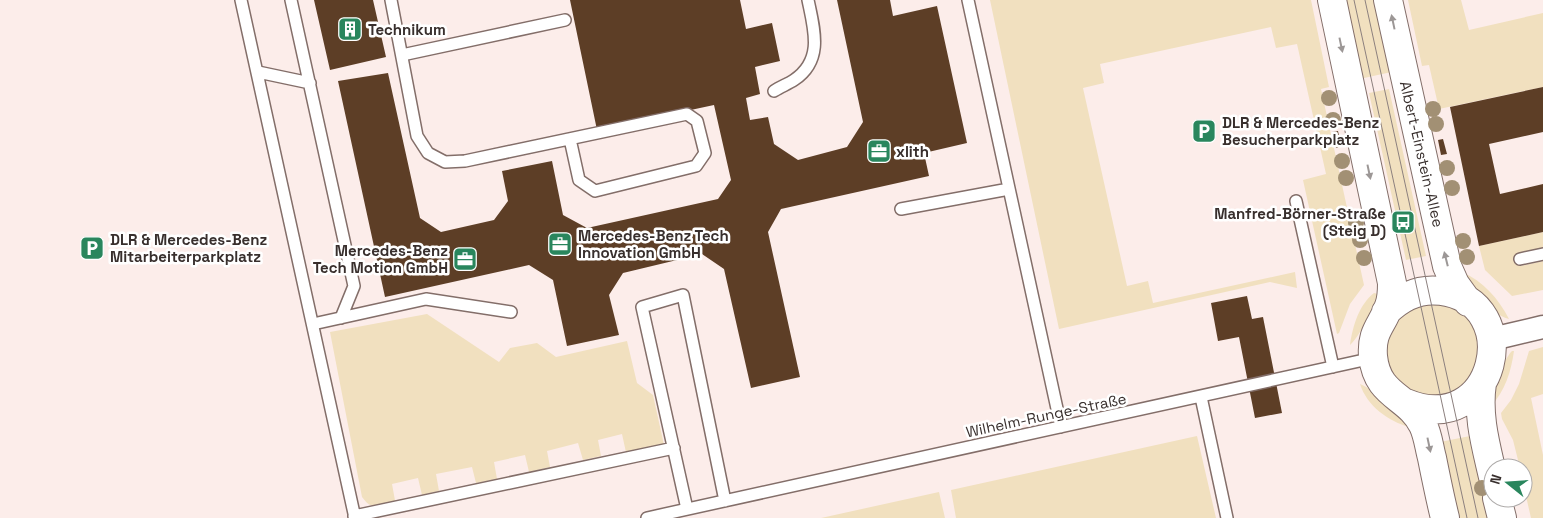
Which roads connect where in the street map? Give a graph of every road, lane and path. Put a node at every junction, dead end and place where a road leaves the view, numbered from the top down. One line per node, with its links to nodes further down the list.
1 (241, 0): 10 (lane)
2 (292, 0): 11 (lane)
3 (392, 0): 9 (lane)
4 (808, 0): 12 (lane)
5 (968, 0): 14 (lane)
6 (1332, 0): 21 (street, Albert-Einstein-Allee, one-way to 21)
7 (1388, 0): 19 (street, Albert-Einstein-Allee, one-way to 7)
8 (565, 20): 9 (lane)
9 (402, 55): 13 (lane)
10 (258, 72): 11 (lane); 23 (lane)
11 (310, 83): 22 (lane)
12 (774, 91)
13 (570, 139): 13 (lane)
14 (1009, 188): 16 (lane); 31 (lane)
15 (1296, 201): 27 (lane)
16 (902, 208)
17 (1543, 254): 18 (lane)
18 (1520, 259)
19 (1468, 302): 21 (street, Albert-Einstein-Allee); 25 (street, Albert-Einstein-Allee)
20 (510, 312): 22 (lane)
21 (1386, 312): 26 (street, Albert-Einstein-Allee)
22 (341, 318): 23 (lane)
23 (313, 324): 36 (lane)
24 (1543, 327): 25 (street)
25 (1492, 339): 28 (street, Albert-Einstein-Allee)
26 (1374, 358): 27 (lane, Wilhelm-Runge-Straße); 30 (street, Albert-Einstein-Allee)
27 (1333, 368): 29 (lane, Wilhelm-Runge-Straße)
28 (1482, 383): 30 (street, Albert-Einstein-Allee); 33 (street, Albert-Einstein-Allee)
29 (1201, 396): 31 (lane, Wilhelm-Runge-Straße); 38 (lane)
30 (1406, 404): 39 (street, Albert-Einstein-Allee, one-way to 39)
31 (1061, 427): 34 (lane, Wilhelm-Runge-Straße)
32 (674, 448): 34 (lane); 35 (lane); 36 (lane)
33 (1489, 458)
34 (726, 501): 35 (lane, Wilhelm-Runge-Straße)
35 (688, 509): 37 (lane, Wilhelm-Runge-Straße)
36 (354, 517)
37 (647, 518)
38 (1227, 518)
39 (1445, 518)

